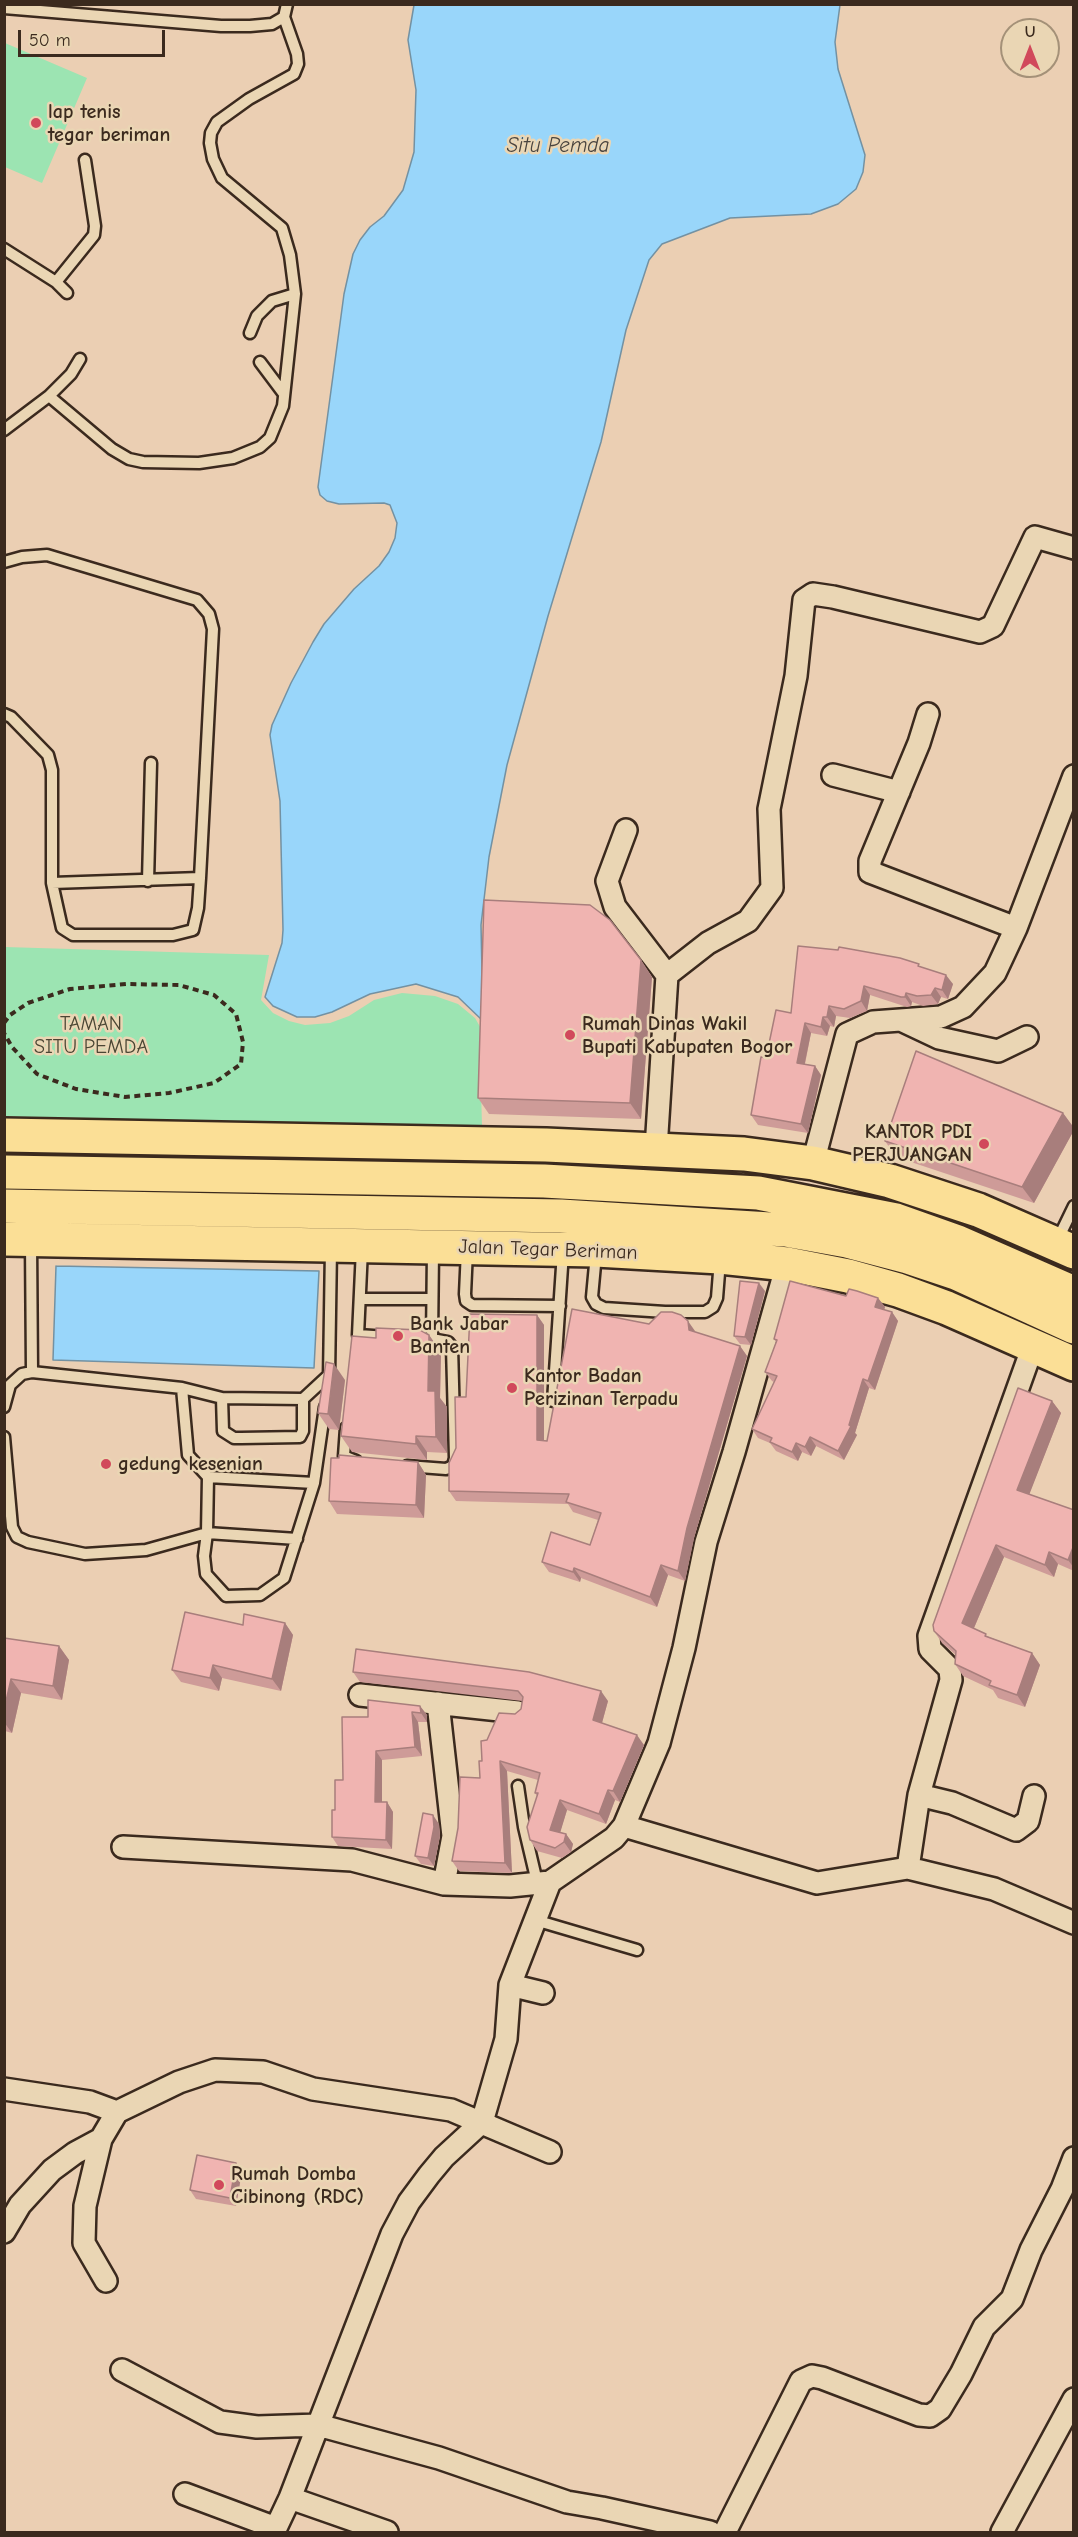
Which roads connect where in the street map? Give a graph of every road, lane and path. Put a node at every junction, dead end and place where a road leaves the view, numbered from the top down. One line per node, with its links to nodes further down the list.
1 (287, 4): 3 (lane)
2 (4, 8): 3 (lane)
3 (284, 16): 8 (lane)
4 (86, 160): 6 (lane)
5 (4, 249): 6 (lane)
6 (56, 282): 7 (lane)
7 (67, 293)
8 (295, 294): 9 (lane); 12 (lane)
9 (250, 333)
10 (80, 359): 13 (lane)
11 (260, 362): 12 (lane)
12 (284, 394): 13 (lane)
13 (49, 396): 14 (lane)
14 (4, 430)
15 (1074, 548): 28 (street)
16 (4, 562): 24 (lane)
17 (4, 714): 26 (lane)
18 (928, 714): 22 (street)
19 (151, 763): 25 (lane)
20 (834, 775): 22 (street)
21 (1074, 776): 27 (street)
22 (899, 792): 27 (street)
23 (626, 830): 28 (street)
24 (200, 878): 25 (lane); 26 (lane)
25 (148, 881): 26 (lane)
26 (52, 883)
27 (1016, 928): 29 (street)
28 (667, 975): 35 (street)
29 (902, 1021): 32 (street); 36 (street)
30 (4, 1023): 31 (path)
31 (4, 1033)
32 (1027, 1037)
33 (4, 1135): 34 (main road)
34 (546, 1145): 35 (main road); 39 (main road)
35 (656, 1149): 36 (main road)
36 (813, 1163): 48 (main road)
37 (4, 1172): 38 (main road)
38 (221, 1176): 39 (main road); 42 (main road)
39 (544, 1181): 52 (main road)
40 (18, 1206): 42 (main road, Jalan Tegar Beriman); 44 (main road)
41 (1074, 1206): 48 (lane)
42 (221, 1210): 43 (main road, Jalan Tegar Beriman)
43 (562, 1233): 47 (main road, Jalan Tegar Beriman); 49 (main road, Jalan Tegar Beriman); 55 (lane); 56 (main road, Jalan Tegar Beriman)
44 (18, 1240): 45 (main road, Jalan Tegar Beriman); 62 (lane)
45 (346, 1246): 46 (main road, Jalan Tegar Beriman); 53 (lane); 63 (lane)
46 (434, 1247): 47 (main road, Jalan Tegar Beriman); 54 (lane)
47 (467, 1248): 55 (lane)
48 (1065, 1248)
49 (596, 1250): 50 (main road, Jalan Tegar Beriman); 50 (lane)
50 (720, 1257): 51 (main road, Jalan Tegar Beriman)
51 (787, 1264): 59 (main road, Jalan Tegar Beriman); 83 (street)
52 (1074, 1293)
53 (360, 1299): 54 (lane); 57 (lane)
54 (431, 1299): 72 (lane)
55 (560, 1306): 67 (lane)
56 (1074, 1327)
57 (358, 1335): 58 (lane); 60 (lane)
58 (400, 1337)
59 (1033, 1346): 61 (main road, Jalan Tegar Beriman); 81 (street)
60 (356, 1347)
61 (1074, 1364)
62 (32, 1372): 64 (lane); 68 (lane)
63 (330, 1374): 66 (lane); 74 (lane)
64 (182, 1388): 65 (lane); 73 (lane)
65 (222, 1398): 66 (lane); 66 (lane)
66 (303, 1399)
67 (553, 1401)
68 (4, 1407)
69 (348, 1416): 71 (lane)
70 (4, 1437): 75 (lane)
71 (363, 1462)
72 (399, 1465)
73 (208, 1477): 74 (lane); 75 (lane)
74 (314, 1483): 76 (lane)
75 (207, 1533): 76 (lane); 76 (lane)
76 (297, 1539)
77 (360, 1695): 78 (street)
78 (438, 1703): 79 (street); 87 (street)
79 (518, 1712)
80 (518, 1786): 86 (lane)
81 (919, 1795): 82 (street); 85 (street)
82 (1034, 1796)
83 (624, 1826): 85 (street); 86 (street)
84 (123, 1847): 87 (street)
85 (908, 1868): 89 (street)
86 (543, 1882): 87 (street); 88 (street)
87 (444, 1884)
88 (535, 1920): 90 (lane); 91 (street)
89 (1074, 1923)
90 (637, 1950)
91 (510, 1985): 92 (street); 95 (street)
92 (543, 1993)
93 (4, 2089): 94 (street)
94 (117, 2112): 95 (street); 96 (street)
95 (482, 2122): 97 (street); 103 (street)
96 (101, 2139): 99 (street); 100 (street)
97 (550, 2152)
98 (1074, 2158): 110 (street)
99 (4, 2232)
100 (105, 2281)
101 (122, 2370): 103 (street)
102 (1074, 2399): 111 (street)
103 (318, 2425): 105 (street); 107 (street)
104 (185, 2494): 106 (street)
105 (290, 2498): 106 (street); 108 (street)
106 (275, 2530)
107 (687, 2530): 109 (street)
108 (387, 2532)
109 (710, 2532)
110 (725, 2532)
111 (1002, 2532)

